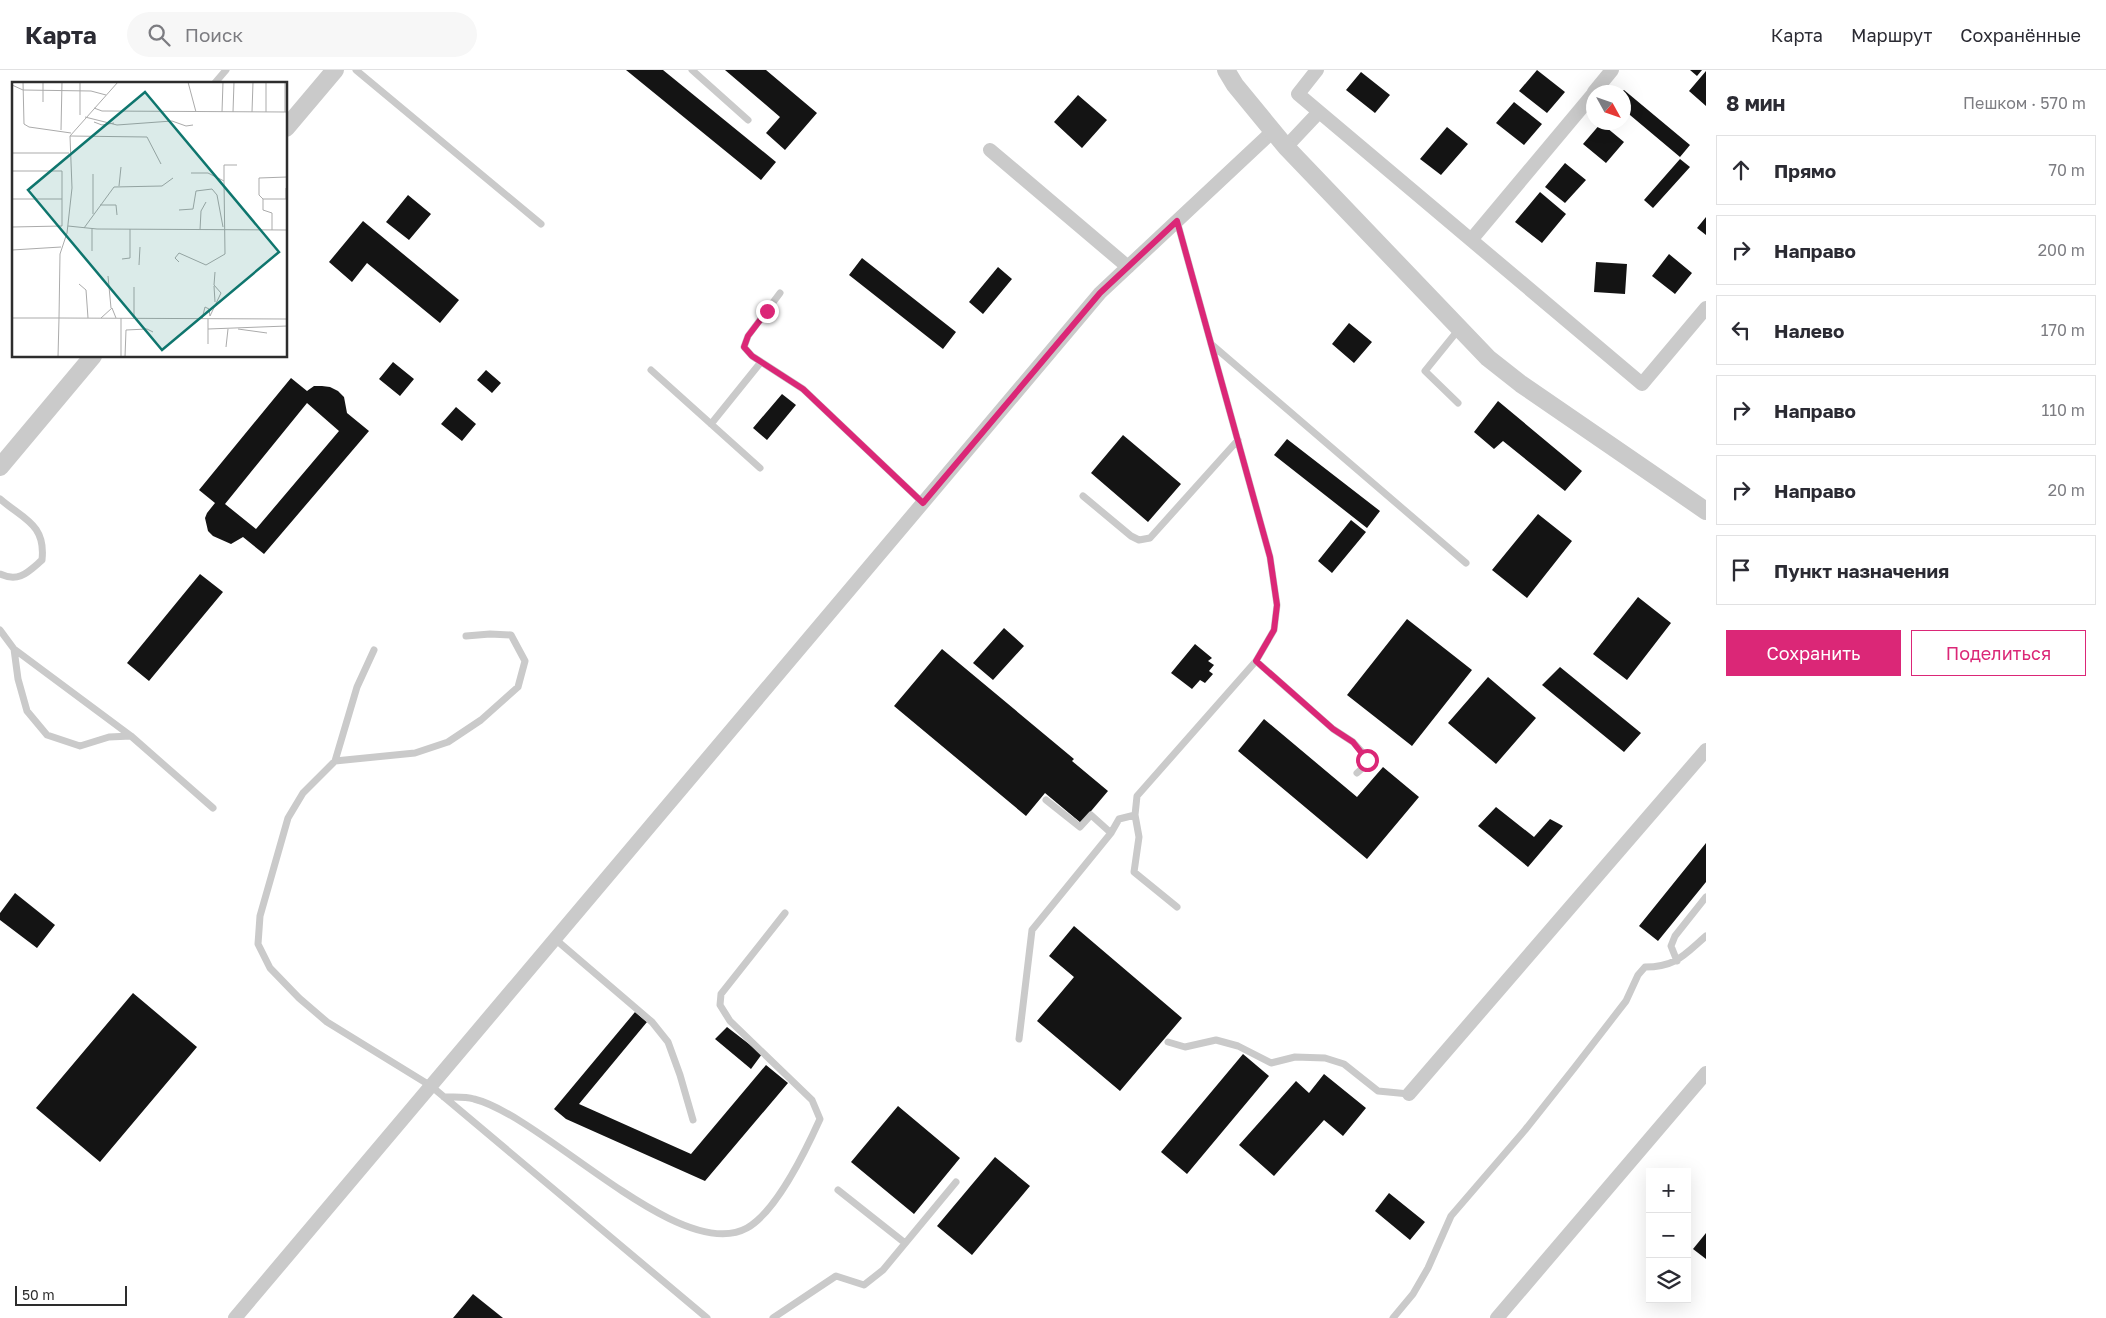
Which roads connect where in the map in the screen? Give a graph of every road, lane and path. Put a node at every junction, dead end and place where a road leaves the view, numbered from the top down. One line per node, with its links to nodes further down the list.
1 (226, 70): 8 (lane)
2 (335, 70): 13 (street)
3 (356, 70): 18 (lane)
4 (692, 70): 12 (lane)
5 (1226, 70): 14 (street)
6 (1318, 70): 11 (street)
7 (1612, 70): 9 (street)
8 (216, 82)
9 (1600, 85)
10 (1586, 103): 19 (street)
11 (1319, 112): 15 (street); 19 (street)
12 (748, 120)
13 (288, 126)
14 (1273, 131): 15 (street); 17 (street)
15 (1286, 147): 23 (street)
16 (990, 150): 20 (street)
17 (1177, 221): 20 (street); 24 (lane)
18 (541, 224)
19 (1471, 240): 22 (street)
20 (1128, 267): 35 (street)
21 (780, 292): 26 (lane)
22 (1706, 308)
23 (1459, 329): 28 (lane); 36 (street)
24 (1211, 344): 30 (lane); 37 (lane)
25 (92, 358): 31 (street)
26 (761, 362): 29 (lane); 35 (lane)
27 (651, 370): 29 (lane)
28 (1458, 403)
29 (711, 424): 32 (lane)
30 (1238, 440): 33 (lane); 43 (lane)
31 (0, 467)
32 (760, 468)
33 (1083, 496)
34 (0, 499): 38 (lane)
35 (923, 503): 56 (street)
36 (1706, 511)
37 (1466, 563)
38 (0, 574)
39 (0, 630): 41 (lane)
40 (466, 636): 46 (lane)
41 (14, 649): 44 (lane); 44 (lane)
42 (374, 650): 46 (lane)
43 (1256, 661): 47 (lane); 50 (lane)
44 (131, 736): 49 (lane)
45 (1706, 750): 62 (street)
46 (335, 761): 61 (lane)
47 (1357, 773)
48 (1046, 800): 51 (lane)
49 (213, 808)
50 (1135, 815): 51 (lane); 53 (lane)
51 (1111, 833): 58 (lane)
52 (1706, 898): 57 (lane)
53 (1176, 907)
54 (785, 913): 63 (lane)
55 (1706, 936): 57 (lane)
56 (555, 939): 61 (street); 64 (lane)
57 (1677, 961): 71 (lane)
58 (1019, 1039)
59 (1168, 1042): 62 (lane)
60 (1706, 1073): 72 (street)
61 (431, 1086): 63 (lane); 68 (street)
62 (1409, 1094)
63 (444, 1097): 69 (lane)
64 (693, 1120)
65 (956, 1182): 67 (lane)
66 (838, 1190): 67 (lane)
67 (905, 1243): 70 (lane)
68 (235, 1318)
69 (707, 1318)
70 (774, 1318)
71 (1393, 1318)
72 (1497, 1318)

